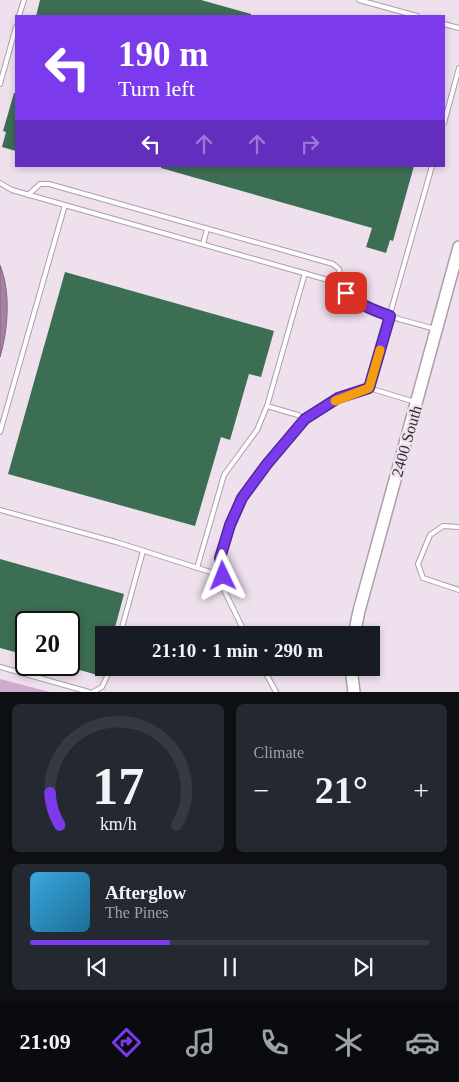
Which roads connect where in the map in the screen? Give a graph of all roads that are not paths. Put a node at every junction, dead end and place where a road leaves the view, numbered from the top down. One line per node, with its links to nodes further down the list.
1 (24, 0): 3 (lane)
2 (359, 0): 4 (lane)
3 (19, 15)
4 (413, 15)
5 (445, 24): 6 (lane)
6 (459, 28)
7 (15, 31): 9 (lane)
8 (459, 68): 10 (lane)
9 (0, 84)
10 (445, 119)
11 (432, 167): 21 (lane)
12 (0, 184): 13 (lane)
13 (28, 195): 14 (lane); 15 (lane)
14 (64, 205): 16 (lane); 27 (lane)
15 (207, 228): 16 (lane); 20 (lane)
16 (203, 244): 18 (lane)
17 (459, 248): 19 (street, 2400 South)
18 (305, 273): 20 (lane); 25 (lane)
19 (456, 276): 22 (street, 2400 South)
20 (342, 284): 21 (lane)
21 (390, 316): 22 (lane); 23 (lane)
22 (438, 329): 24 (street, 2400 South)
23 (369, 388): 24 (lane); 26 (lane)
24 (417, 403): 36 (street, 2400 South)
25 (267, 406): 26 (lane); 31 (lane)
26 (305, 419): 32 (lane)
27 (0, 432)
28 (0, 510): 30 (lane)
29 (459, 527): 33 (lane)
30 (143, 551): 31 (lane); 34 (lane)
31 (197, 568): 32 (lane)
32 (223, 576): 35 (lane)
33 (459, 590)
34 (122, 626)
35 (242, 626)
36 (356, 626)
37 (0, 667): 41 (lane)
38 (108, 676): 42 (lane)
39 (267, 676): 43 (lane)
40 (353, 676): 44 (street)
41 (89, 692)
42 (94, 692)
43 (276, 692)
44 (354, 692)

